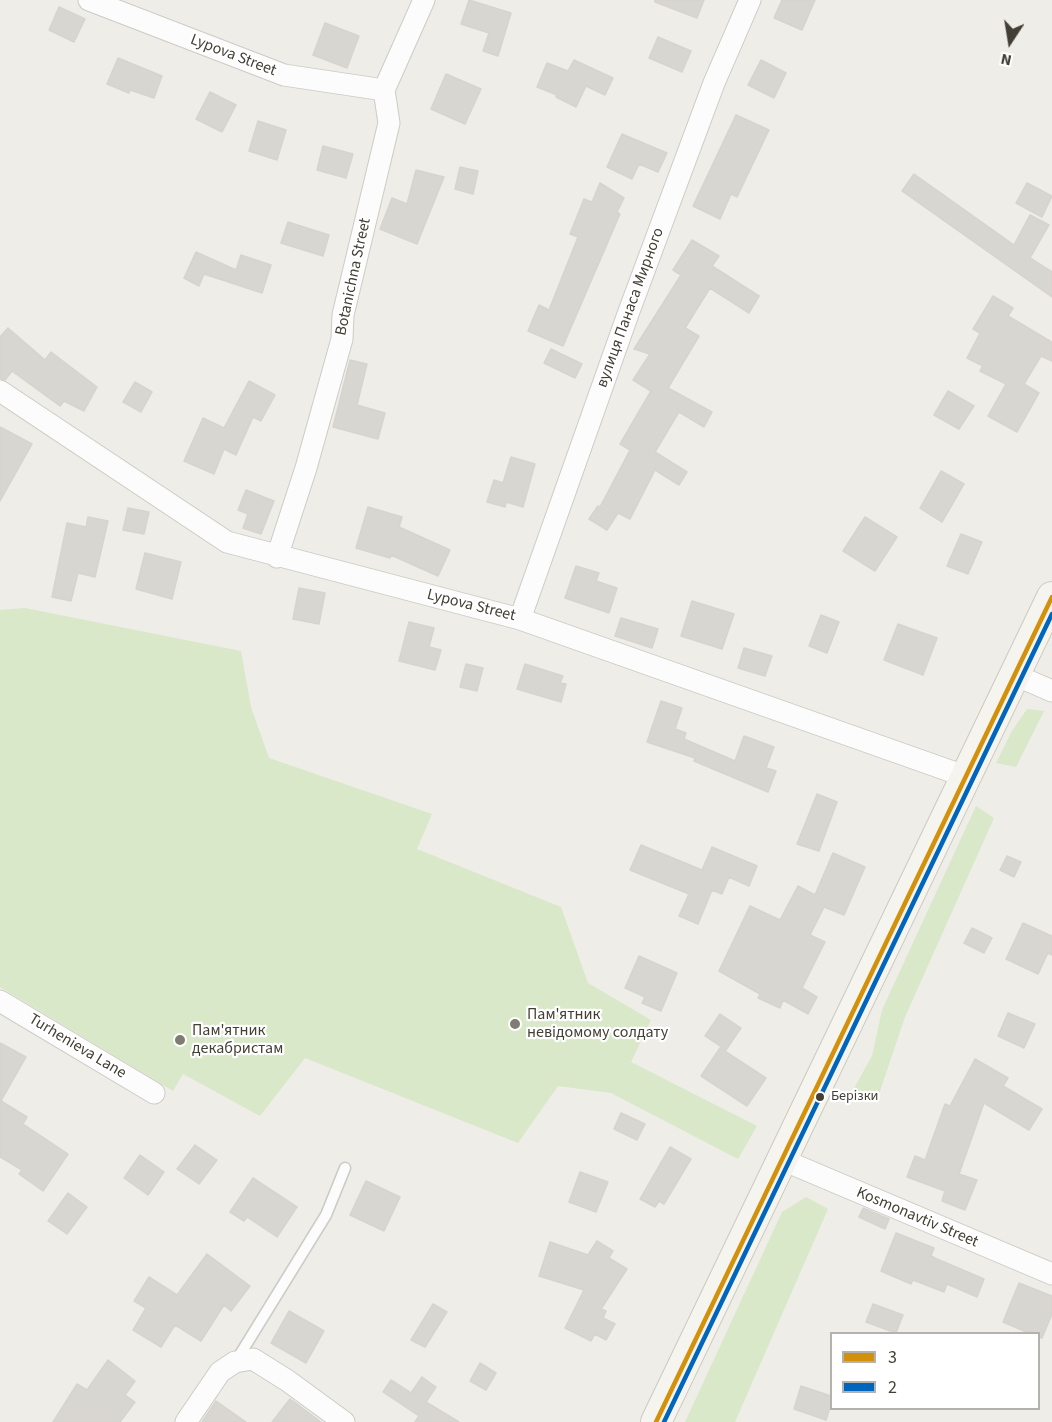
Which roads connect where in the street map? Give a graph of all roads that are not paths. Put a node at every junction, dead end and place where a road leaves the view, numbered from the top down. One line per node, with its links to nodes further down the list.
1 (89, 0): 4 (street, Lypova Street)
2 (424, 0): 5 (street)
3 (750, 0): 9 (street, вулиця Панаса Мирного)
4 (110, 4): 5 (street, Lypova Street)
5 (384, 90): 7 (street, Botanichna Street)
6 (0, 390): 7 (street, Lypova Street)
7 (277, 557): 9 (street, Lypova Street)
8 (1052, 597): 10 (main road)
9 (520, 619): 12 (street, Lypova Street)
10 (1015, 675): 11 (street); 12 (main road)
11 (1052, 691)
12 (967, 777): 15 (main road)
13 (0, 1001): 14 (street, Turhenieva Lane)
14 (153, 1093)
15 (783, 1160): 17 (street, Kosmonavtiv Street); 21 (main road)
16 (345, 1168): 18 (lane)
17 (1052, 1274)
18 (235, 1362): 19 (street); 20 (street)
19 (186, 1422)
20 (344, 1422)
21 (656, 1422)

